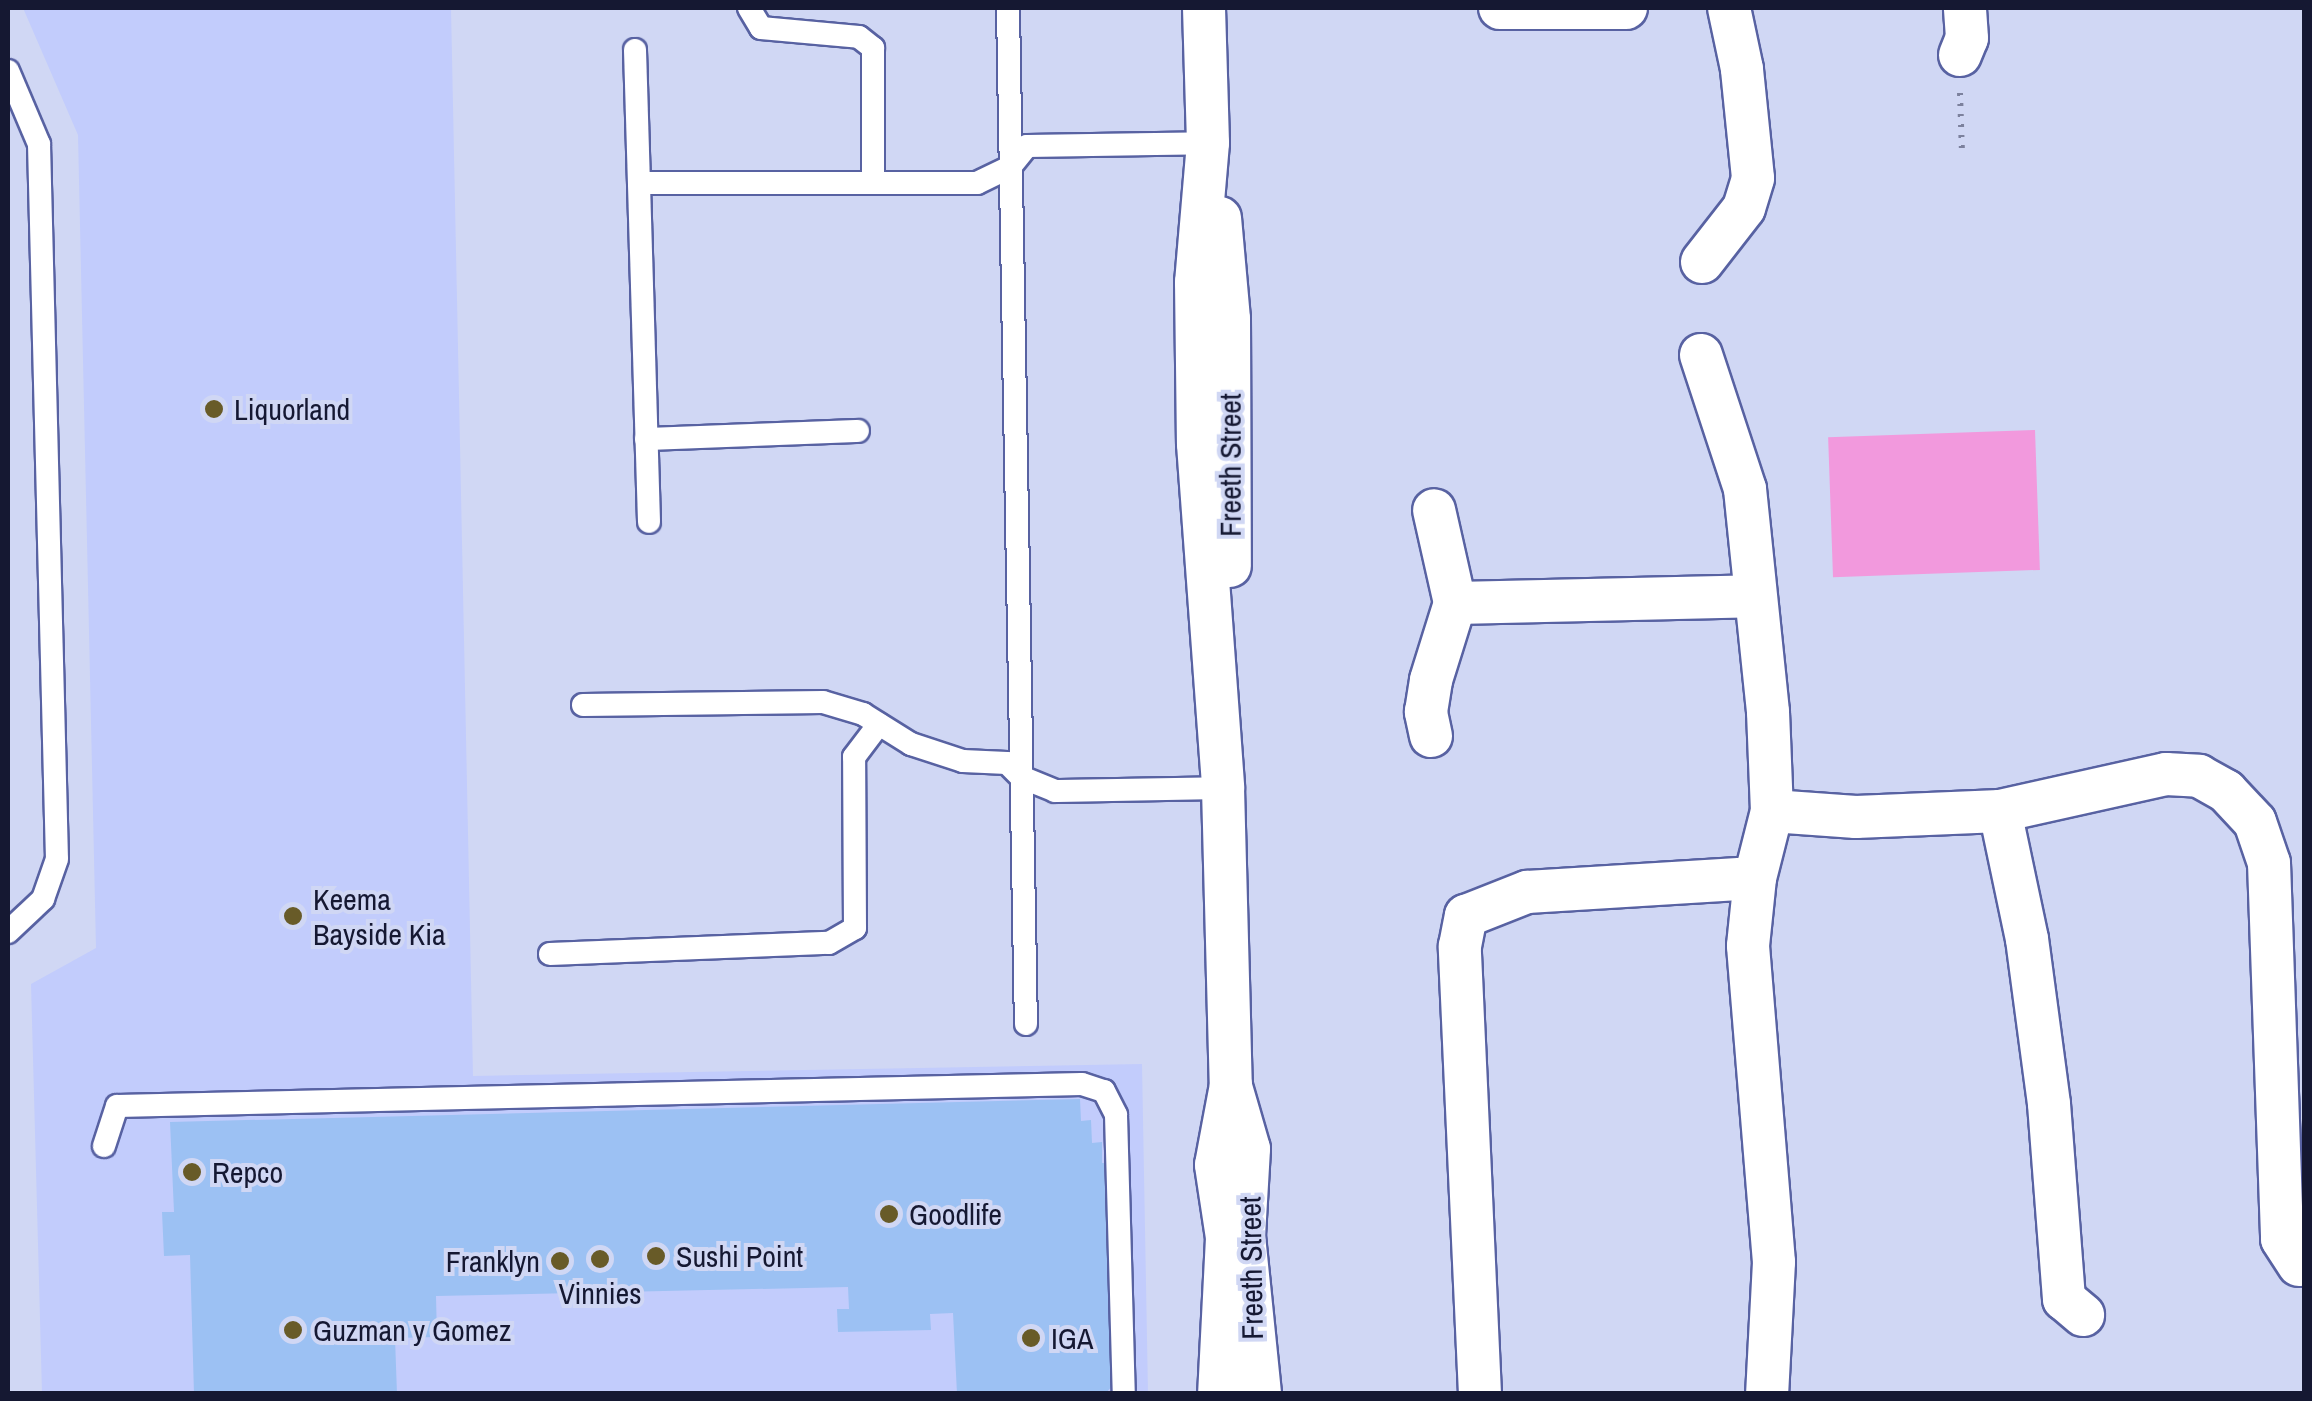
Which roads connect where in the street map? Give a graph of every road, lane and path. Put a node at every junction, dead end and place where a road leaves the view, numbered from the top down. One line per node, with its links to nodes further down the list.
1 (748, 8): 14 (lane)
2 (1008, 8): 13 (lane)
3 (1204, 8): 11 (street, Freeth Street)
4 (1500, 8): 5 (street)
5 (1626, 8)
6 (1729, 8): 16 (street)
7 (1964, 8): 9 (street)
8 (636, 50): 15 (lane)
9 (1960, 55): 12 (path)
10 (8, 71): 32 (lane)
11 (1208, 144): 13 (lane); 28 (street, Freeth Street)
12 (1962, 154)
13 (1010, 167): 14 (lane); 27 (lane)
14 (873, 182): 15 (lane)
15 (638, 183): 19 (lane)
16 (1702, 262)
17 (1700, 355): 22 (street)
18 (858, 430): 19 (lane)
19 (646, 439): 21 (lane)
20 (1434, 510): 23 (street)
21 (649, 522)
22 (1755, 596): 23 (street); 30 (street)
23 (1455, 603): 26 (street)
24 (583, 705): 25 (lane)
25 (878, 724): 27 (lane); 33 (lane)
26 (1431, 736)
27 (1021, 778): 28 (lane); 34 (lane)
28 (1223, 788): 35 (street, Freeth Street)
29 (2000, 810): 30 (street); 37 (street); 38 (street)
30 (1772, 811): 31 (street)
31 (1755, 878): 42 (street); 43 (street)
32 (8, 932)
33 (550, 954)
34 (1026, 1024)
35 (1230, 1085): 40 (street, Freeth Street); 41 (street, Freeth Street)
36 (104, 1146): 39 (lane)
37 (2299, 1265)
38 (2083, 1316)
39 (1124, 1394)
40 (1219, 1394)
41 (1260, 1394)
42 (1480, 1394)
43 (1767, 1394)

